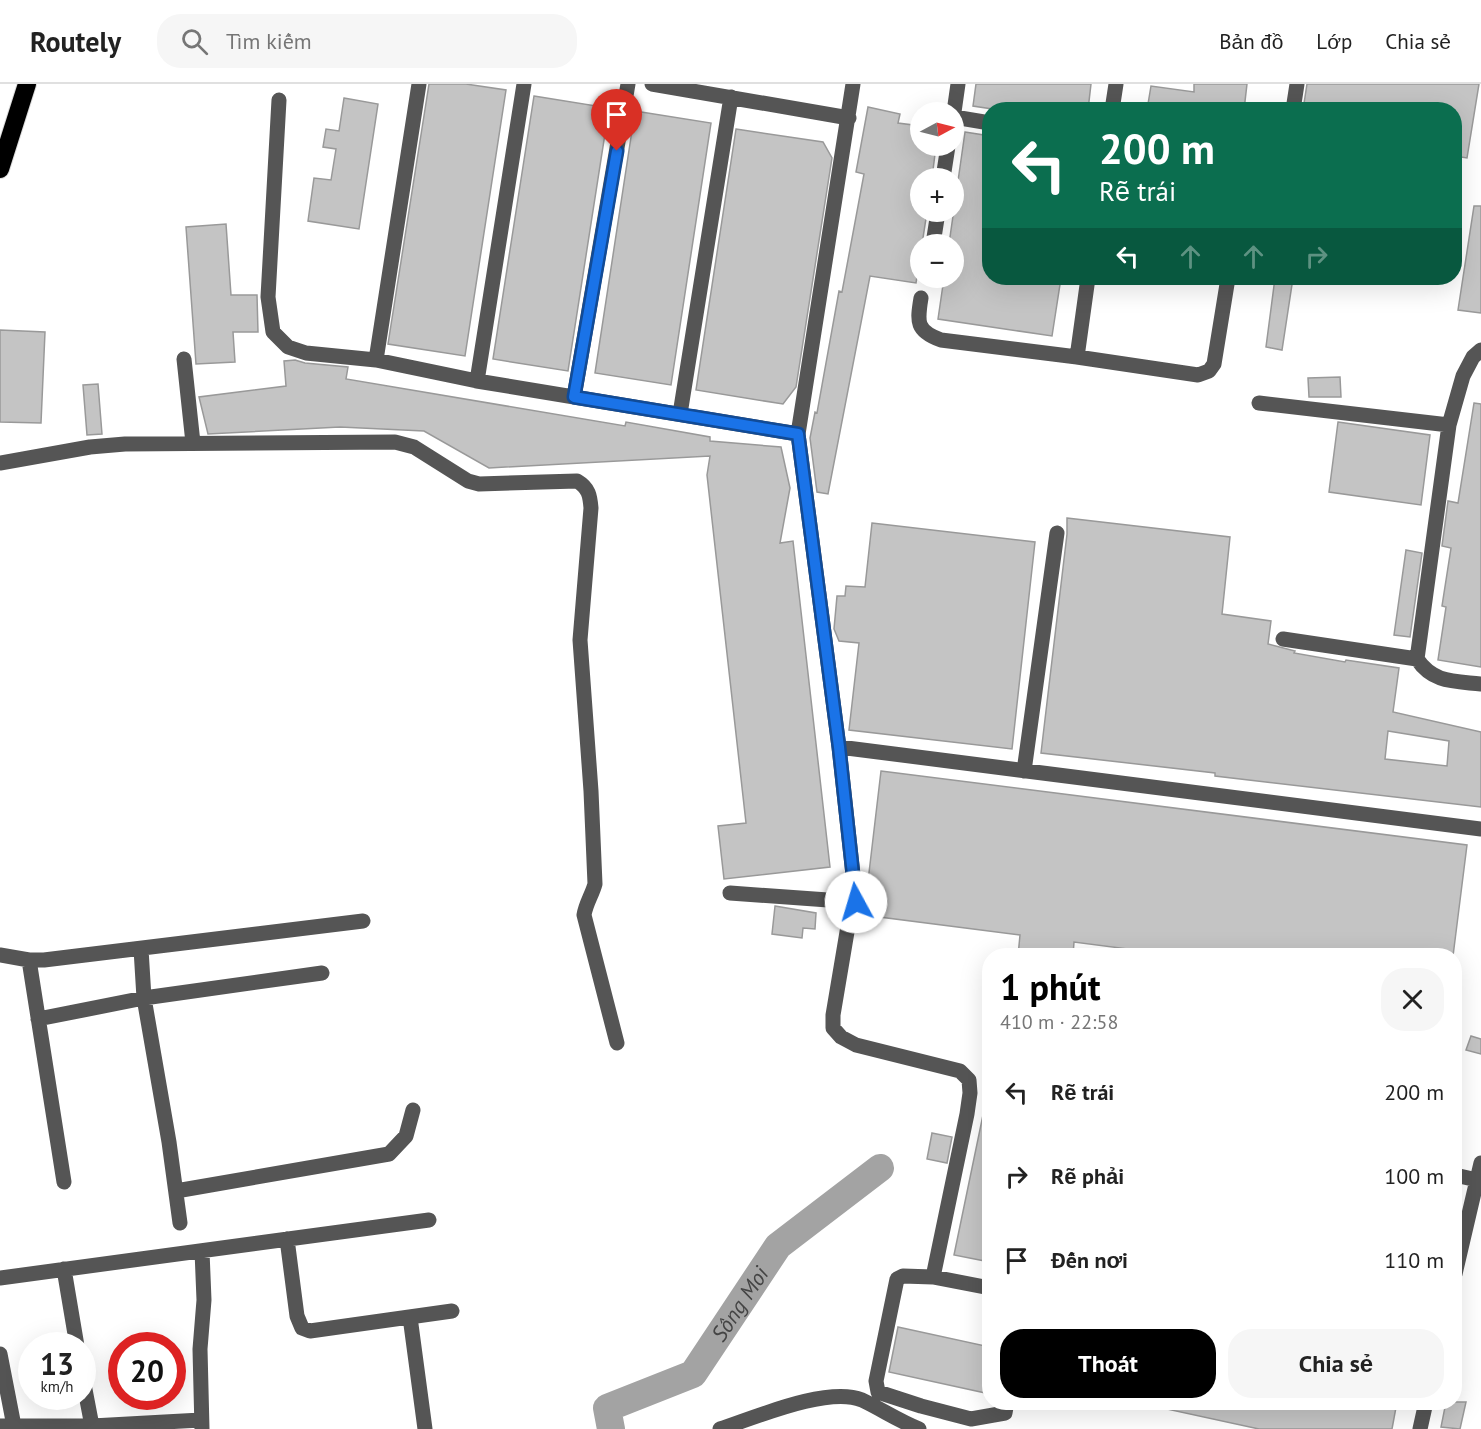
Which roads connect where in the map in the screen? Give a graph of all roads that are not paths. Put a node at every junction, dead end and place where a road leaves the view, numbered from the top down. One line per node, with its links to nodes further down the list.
1 (27, 84): 18 (highway)
2 (419, 84): 25 (street)
3 (524, 84): 26 (street)
4 (628, 84): 27 (street)
5 (652, 84): 10 (street)
6 (853, 84): 15 (street)
7 (958, 84): 12 (street)
8 (1116, 84): 13 (street)
9 (1297, 84): 14 (street)
10 (731, 97): 15 (street); 29 (street)
11 (279, 100): 25 (street)
12 (955, 102)
13 (1113, 102)
14 (1294, 102)
15 (849, 118): 31 (street)
16 (964, 119): 17 (street)
17 (982, 122)
18 (0, 169)
19 (1087, 285): 23 (street)
20 (1227, 285): 23 (street)
21 (921, 298): 23 (street)
22 (1481, 350): 30 (street)
23 (1077, 357)
24 (183, 359): 32 (street)
25 (376, 360): 26 (street)
26 (477, 381): 27 (street)
27 (574, 397): 29 (street)
28 (1259, 403): 30 (street)
29 (680, 414): 31 (street)
30 (1449, 425): 36 (street)
31 (798, 434): 38 (street)
32 (193, 443): 33 (street); 50 (street)
33 (0, 463)
34 (1057, 533): 39 (street)
35 (1283, 639): 36 (street)
36 (1417, 659): 37 (street)
37 (1481, 684)
38 (839, 747): 39 (street); 41 (street)
39 (1024, 771): 40 (street)
40 (1481, 829)
41 (730, 893)
42 (363, 921): 44 (street)
43 (848, 926): 63 (street)
44 (141, 949): 46 (street); 48 (street)
45 (0, 955): 46 (street)
46 (28, 960): 49 (street)
47 (322, 973): 48 (street)
48 (144, 998): 49 (street); 56 (street)
49 (38, 1019): 55 (street)
50 (617, 1043)
51 (413, 1110): 56 (street)
52 (1481, 1162): 54 (street)
53 (1462, 1176): 54 (street)
54 (1479, 1180): 60 (street)
55 (64, 1182)
56 (176, 1191): 58 (street)
57 (429, 1220): 59 (street)
58 (180, 1223)
59 (287, 1239): 61 (street); 67 (street)
60 (1462, 1247)
61 (202, 1251): 62 (street); 73 (street)
62 (64, 1269): 64 (street); 68 (street)
63 (933, 1277): 65 (street); 71 (street)
64 (0, 1278)
65 (982, 1286)
66 (452, 1311): 67 (street)
67 (410, 1317): 76 (street)
68 (75, 1332)
69 (0, 1353): 74 (street)
70 (89, 1410): 75 (street)
71 (1006, 1410)
72 (1424, 1410): 79 (street)
73 (202, 1425): 75 (street)
74 (7, 1426): 75 (street)
75 (92, 1426)
76 (425, 1429)
77 (720, 1429): 78 (street)
78 (919, 1429)
79 (1420, 1429)

